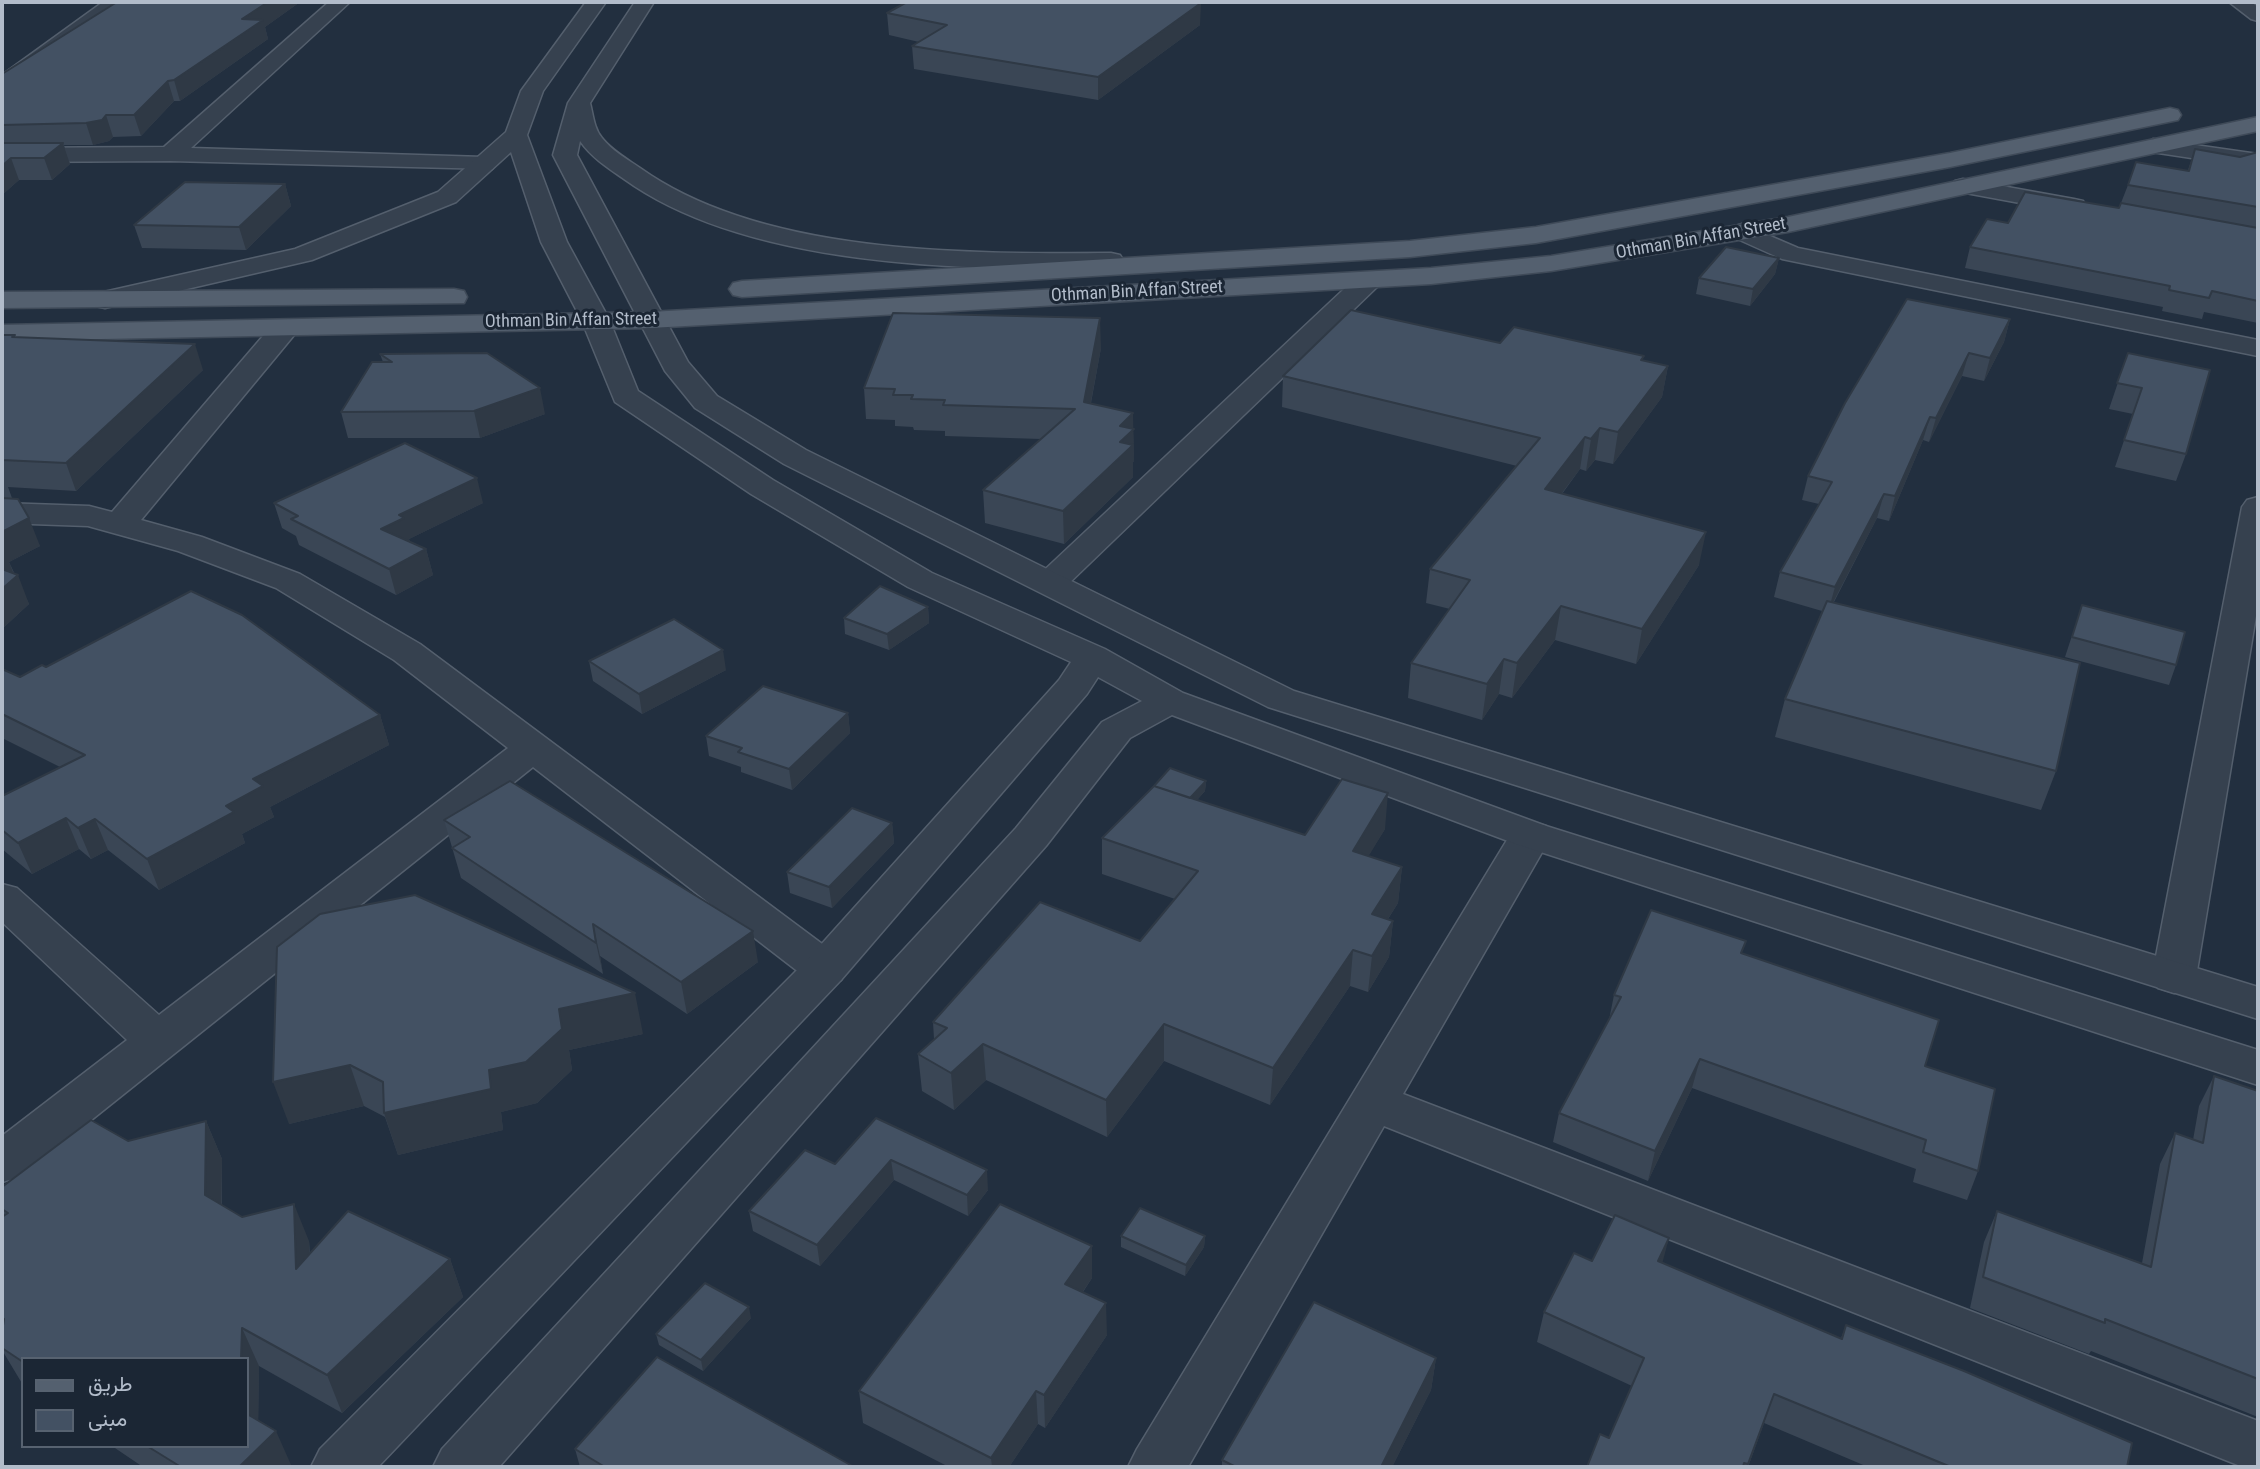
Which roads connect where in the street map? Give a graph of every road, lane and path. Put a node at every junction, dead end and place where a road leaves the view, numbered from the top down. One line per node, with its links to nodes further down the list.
1 (115, 2): 7 (street)
2 (340, 2): 13 (street)
3 (596, 2): 11 (street)
4 (644, 2): 9 (street)
5 (2238, 2): 6 (street)
6 (2258, 15)
7 (2, 85)
8 (2258, 101): 19 (main road, Othman Bin Affan Street)
9 (579, 103): 21 (street); 28 (street)
10 (2258, 124): 12 (main road, Othman Bin Affan Street)
11 (516, 135): 16 (street); 29 (street)
12 (2153, 146): 15 (street); 17 (main road, Othman Bin Affan Street)
13 (170, 154): 14 (street); 16 (street)
14 (2, 155)
15 (2258, 161)
16 (485, 164): 27 (street)
17 (1963, 186): 18 (street); 20 (main road, Othman Bin Affan Street)
18 (2101, 211)
19 (1613, 223): 21 (main road, Othman Bin Affan Street); 22 (main road)
20 (1742, 232): 22 (main road, Othman Bin Affan Street); 32 (street)
21 (1235, 259): 23 (main road, Othman Bin Affan Street)
22 (1356, 281): 28 (main road, Othman Bin Affan Street); 36 (street)
23 (722, 290)
24 (527, 296): 29 (main road, Othman Bin Affan Street)
25 (472, 297): 27 (main road, Othman Bin Affan Street)
26 (2, 300): 27 (main road, Othman Bin Affan Street)
27 (105, 300)
28 (651, 303): 29 (main road, Othman Bin Affan Street); 36 (street)
29 (588, 307): 30 (main road, Othman Bin Affan Street); 37 (street)
30 (285, 328): 31 (main road, Othman Bin Affan Street); 35 (street)
31 (2, 333)
32 (2258, 348)
33 (2258, 508): 43 (street)
34 (2, 513): 35 (street)
35 (119, 525): 39 (street)
36 (1050, 583): 43 (street)
37 (1092, 657): 38 (street); 42 (street)
38 (1170, 701): 40 (street); 51 (street)
39 (533, 748): 42 (street); 45 (street)
40 (1531, 835): 46 (street); 47 (street)
41 (2, 898): 45 (street)
42 (825, 969): 50 (street)
43 (2174, 977): 44 (street)
44 (2258, 1003)
45 (158, 1041): 48 (street)
46 (2258, 1068)
47 (1374, 1102): 49 (street); 52 (street)
48 (2, 1163)
49 (2258, 1447)
50 (340, 1467)
51 (461, 1467)
52 (1157, 1467)

